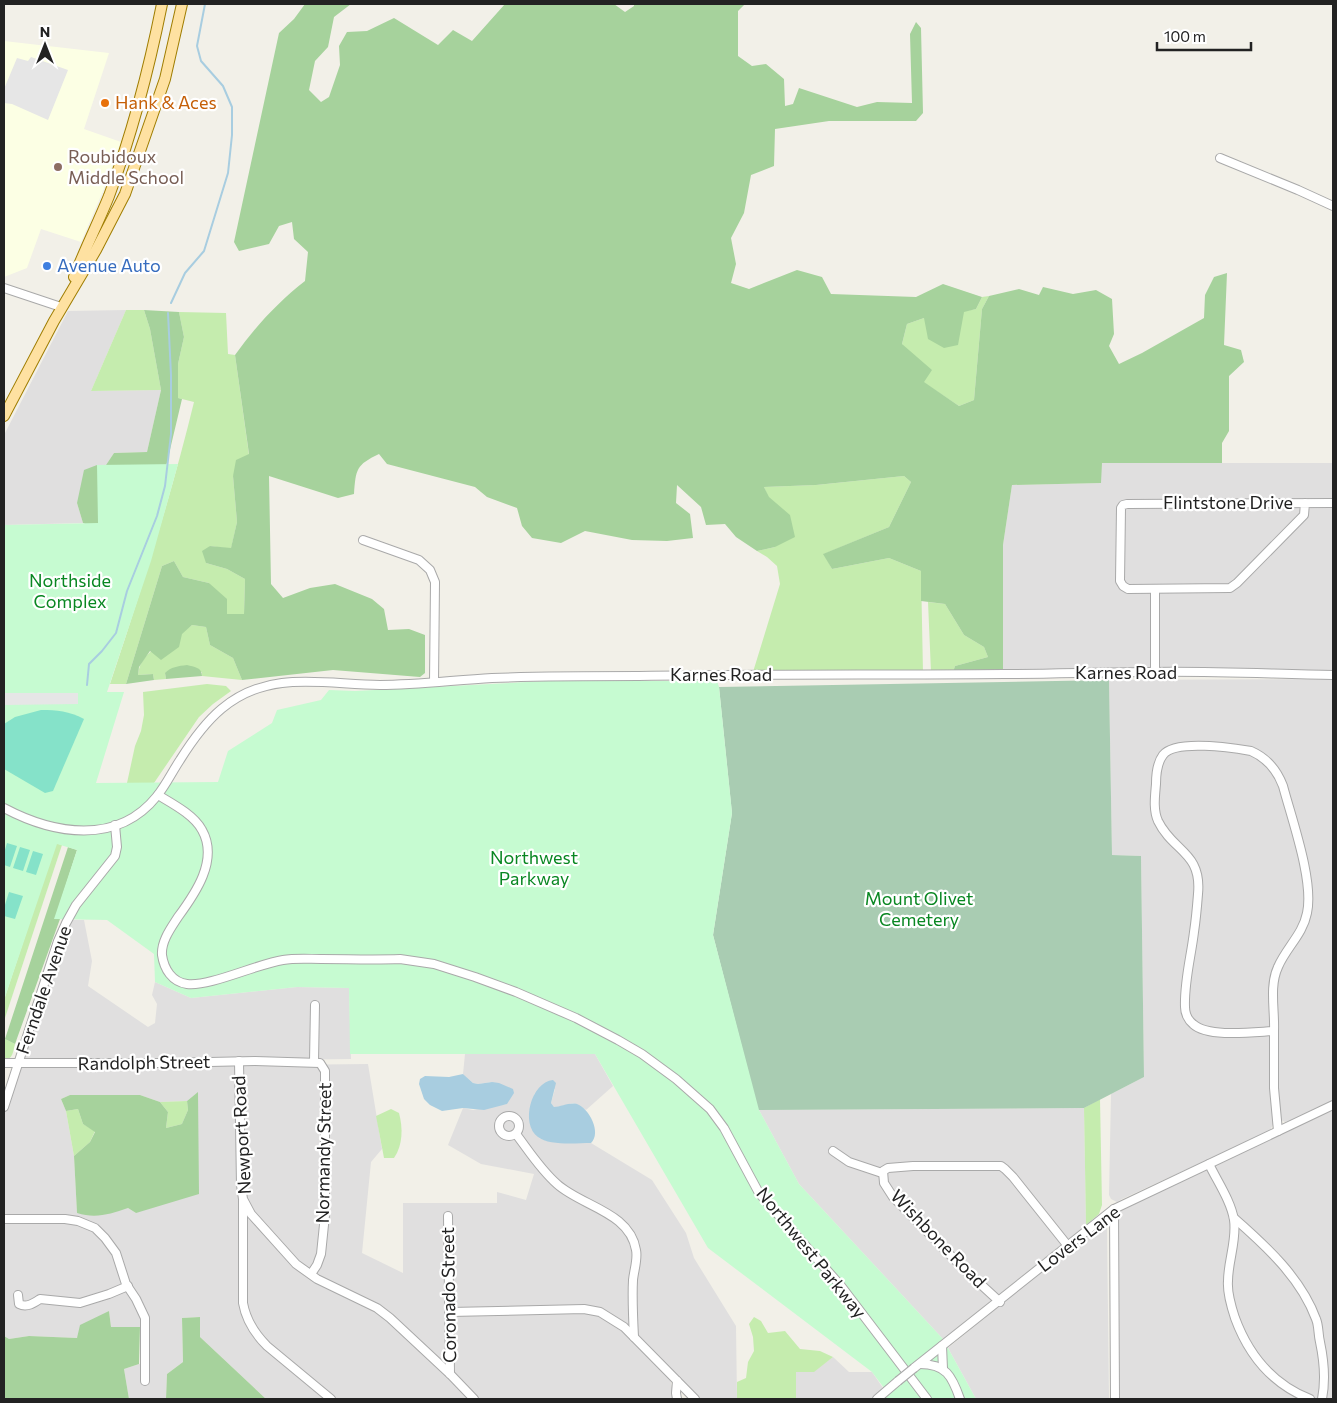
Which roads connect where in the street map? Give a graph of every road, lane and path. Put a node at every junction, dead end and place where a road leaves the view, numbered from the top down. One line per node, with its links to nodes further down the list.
1 (162, 4): 3 (main road)
2 (182, 4): 4 (main road)
3 (148, 66): 4 (main road); 8 (main road)
4 (167, 69): 8 (main road)
5 (1220, 158): 6 (street)
6 (1333, 206)
7 (4, 288): 8 (street)
8 (64, 303): 9 (main road)
9 (4, 416)
10 (1305, 503): 11 (street, Flintstone Drive); 13 (street); 13 (street, Flintstone Drive)
11 (1333, 503)
12 (363, 540): 16 (street)
13 (1155, 589): 14 (street)
14 (1154, 672): 15 (street, Karnes Road); 16 (street, Karnes Road)
15 (1333, 674)
16 (434, 682): 17 (street, Karnes Road)
17 (158, 794): 19 (street); 58 (street, Northwest Parkway)
18 (4, 808): 19 (street)
19 (114, 825): 25 (street, Ferndale Avenue)
20 (315, 1005): 23 (street, Normandy Street)
21 (1274, 1032): 21 (street); 28 (street)
22 (239, 1061): 23 (street, Randolph Street); 25 (street, Randolph Street); 33 (street, Newport Road)
23 (314, 1062): 39 (street, Normandy Street)
24 (4, 1063): 25 (street, Randolph Street)
25 (18, 1063): 27 (street, Ferndale Avenue)
26 (1333, 1105): 28 (street, Lovers Lane)
27 (4, 1107)
28 (1278, 1130): 31 (street, Lovers Lane)
29 (516, 1134): 46 (street)
30 (833, 1151): 32 (street, Wishbone Road)
31 (1209, 1164): 34 (street, Lovers Lane); 36 (street)
32 (882, 1173): 38 (street, Wishbone Road); 44 (street, Wishbone Road)
33 (243, 1199): 39 (street, Newport Road); 53 (street)
34 (1114, 1209): 38 (street, Lovers Lane); 60 (street)
35 (448, 1216): 45 (street, Coronado Street)
36 (1234, 1218): 61 (street); 62 (street)
37 (4, 1219): 40 (street)
38 (1068, 1246): 44 (street, Lovers Lane)
39 (311, 1274): 50 (street, Newport Road)
40 (128, 1286): 43 (street); 51 (street)
41 (31, 1292): 43 (street)
42 (18, 1296): 43 (street)
43 (40, 1299)
44 (1000, 1302): 47 (street, Lovers Lane)
45 (450, 1312): 46 (street); 50 (street, Coronado Street)
46 (634, 1337): 52 (street)
47 (942, 1346): 48 (street, Lovers Lane); 49 (street)
48 (917, 1366): 49 (street); 57 (street, Lovers Lane, bridge)
49 (943, 1368): 59 (street)
50 (450, 1374): 54 (street, Newport Road)
51 (145, 1380)
52 (677, 1381): 55 (street); 56 (street)
53 (331, 1399)
54 (474, 1399)
55 (677, 1399)
56 (695, 1399)
57 (877, 1399)
58 (927, 1399)
59 (960, 1399)
60 (1114, 1399)
61 (1310, 1399)
62 (1322, 1399)

